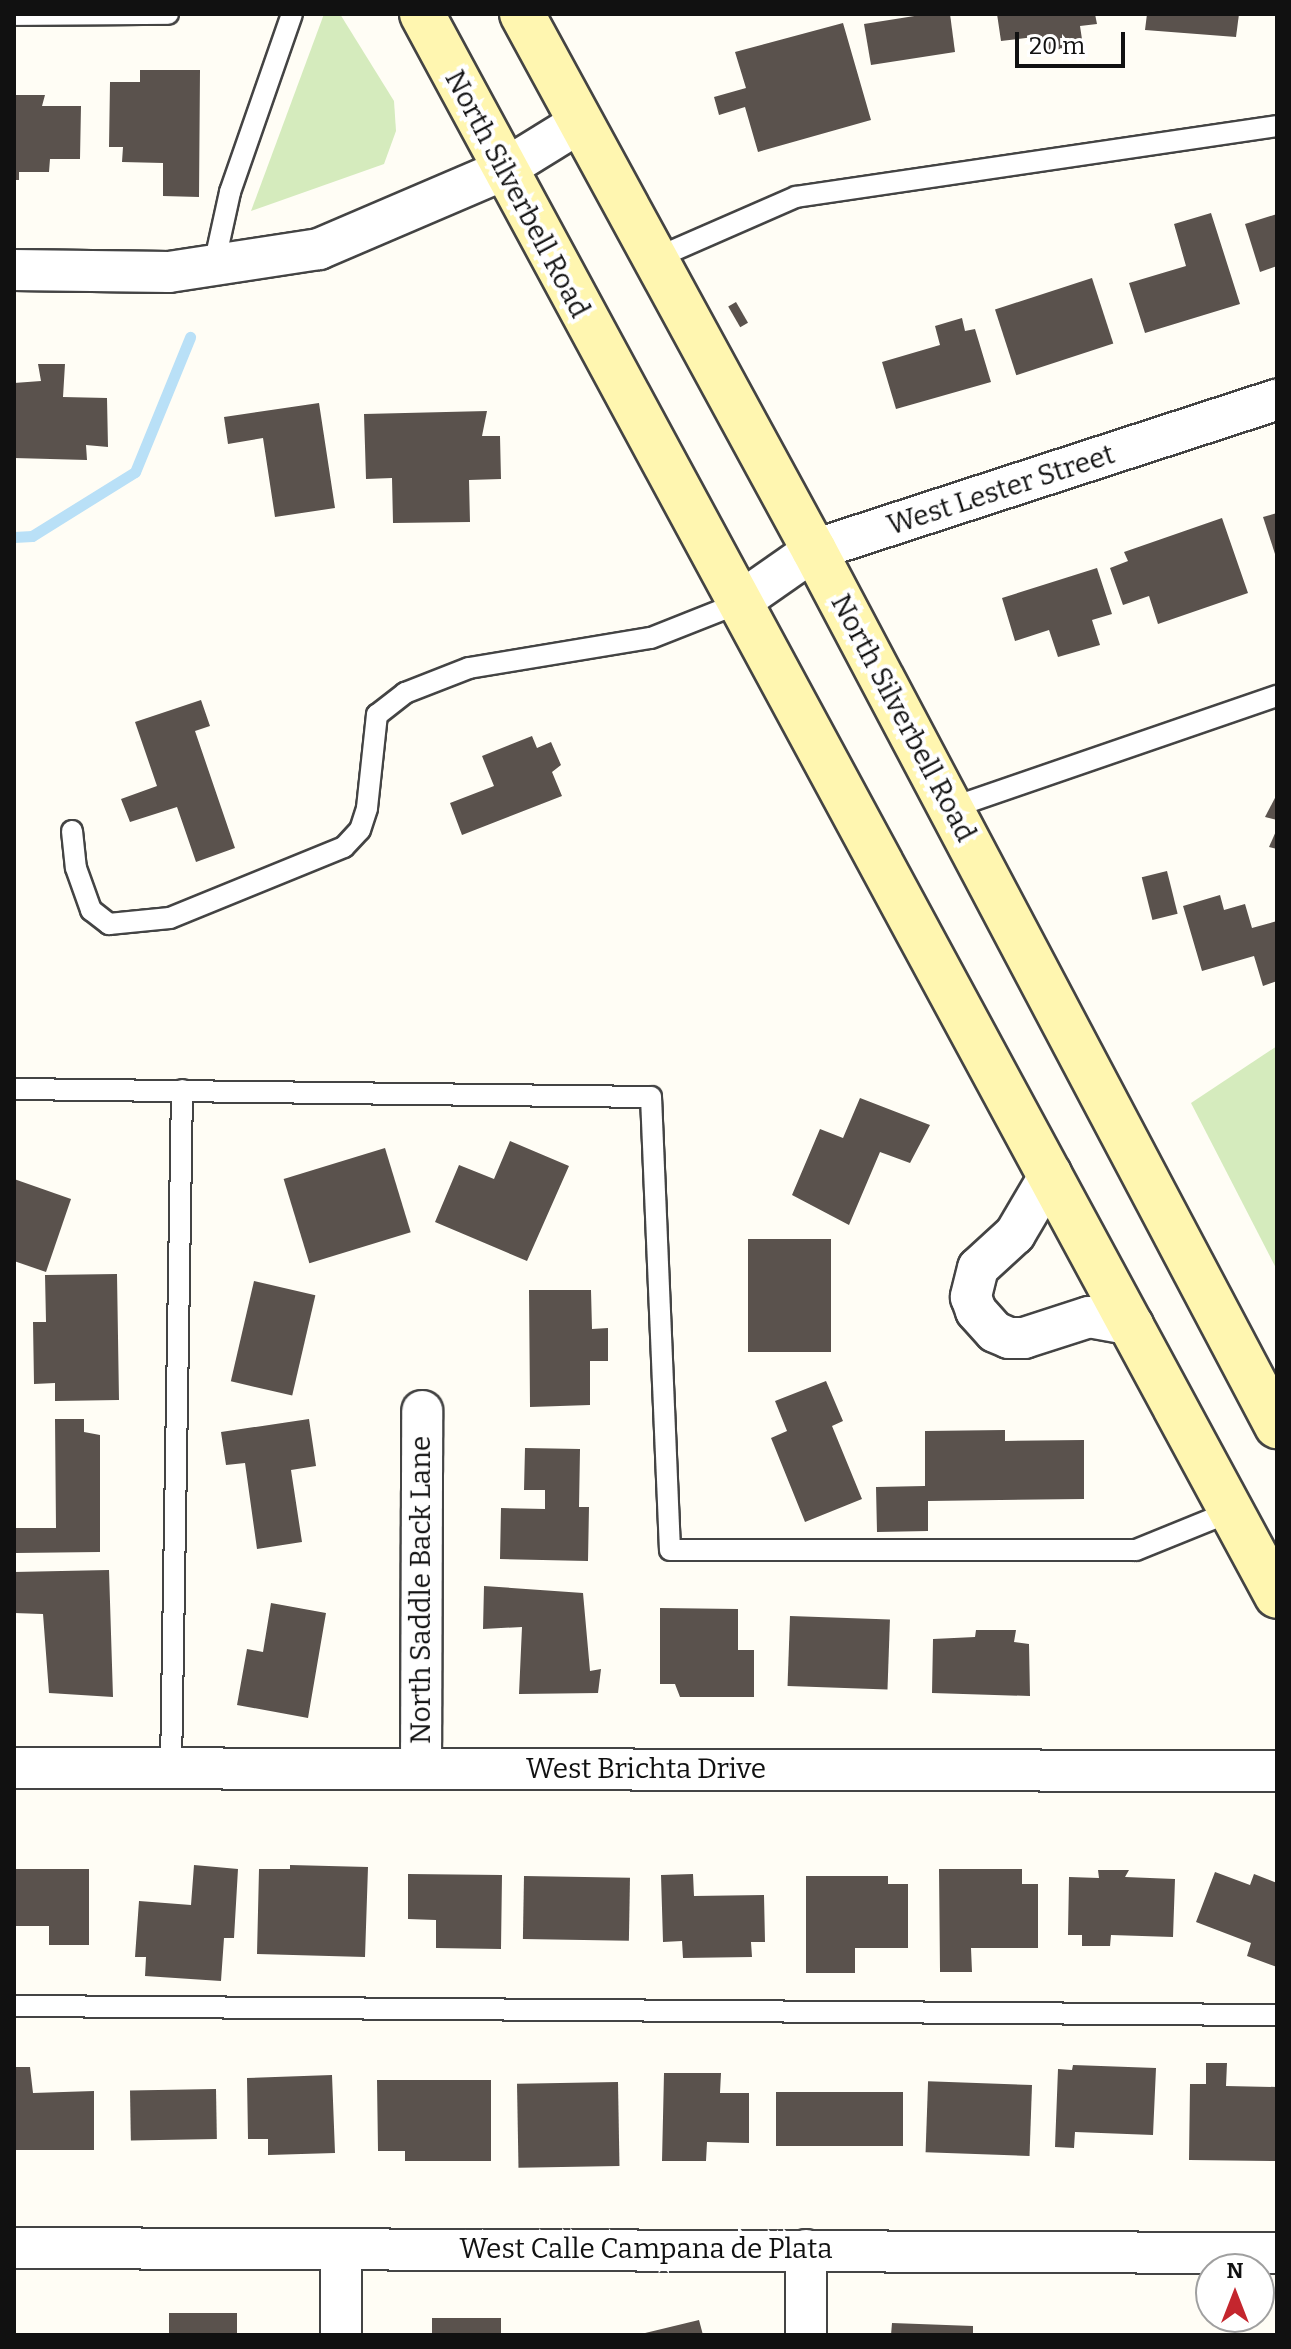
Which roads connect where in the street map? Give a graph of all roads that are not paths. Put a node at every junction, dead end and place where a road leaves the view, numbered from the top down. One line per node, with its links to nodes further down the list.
1 (168, 14): 5 (lane)
2 (292, 14): 10 (lane)
3 (422, 14): 8 (main road, North Silverbell Road)
4 (522, 14): 6 (main road, North Silverbell Road)
5 (14, 15)
6 (579, 123): 8 (street); 9 (main road, North Silverbell Road)
7 (1277, 126): 9 (lane)
8 (503, 170): 10 (street); 14 (main road, North Silverbell Road)
9 (654, 259): 13 (main road, North Silverbell Road)
10 (214, 265): 11 (street)
11 (14, 270)
12 (1277, 400): 13 (street, West Lester Street)
13 (814, 550): 14 (street, West Lester Street); 16 (main road, North Silverbell Road)
14 (737, 604): 17 (lane); 20 (main road, North Silverbell Road)
15 (1277, 696): 16 (lane)
16 (951, 808): 23 (main road, North Silverbell Road)
17 (72, 831)
18 (14, 1089): 19 (lane)
19 (182, 1090): 24 (lane); 27 (lane)
20 (1051, 1173): 21 (main road, North Silverbell Road); 21 (street)
21 (1133, 1325): 24 (main road, North Silverbell Road)
22 (422, 1411): 28 (street, North Saddle Back Lane)
23 (1277, 1426)
24 (1232, 1511): 25 (main road, North Silverbell Road)
25 (1277, 1596)
26 (14, 1768): 27 (street, West Brichta Drive)
27 (171, 1768): 28 (street, West Brichta Drive)
28 (421, 1769): 29 (street, West Brichta Drive)
29 (1277, 1771)
30 (14, 2006): 31 (lane)
31 (1277, 2015)
32 (14, 2248): 33 (street, West Calle Campana de Plata)
33 (341, 2249): 34 (street, West Calle Campana de Plata); 36 (street)
34 (806, 2250): 35 (street, West Calle Campana de Plata); 37 (street)
35 (1277, 2253)
36 (341, 2335)
37 (806, 2335)

